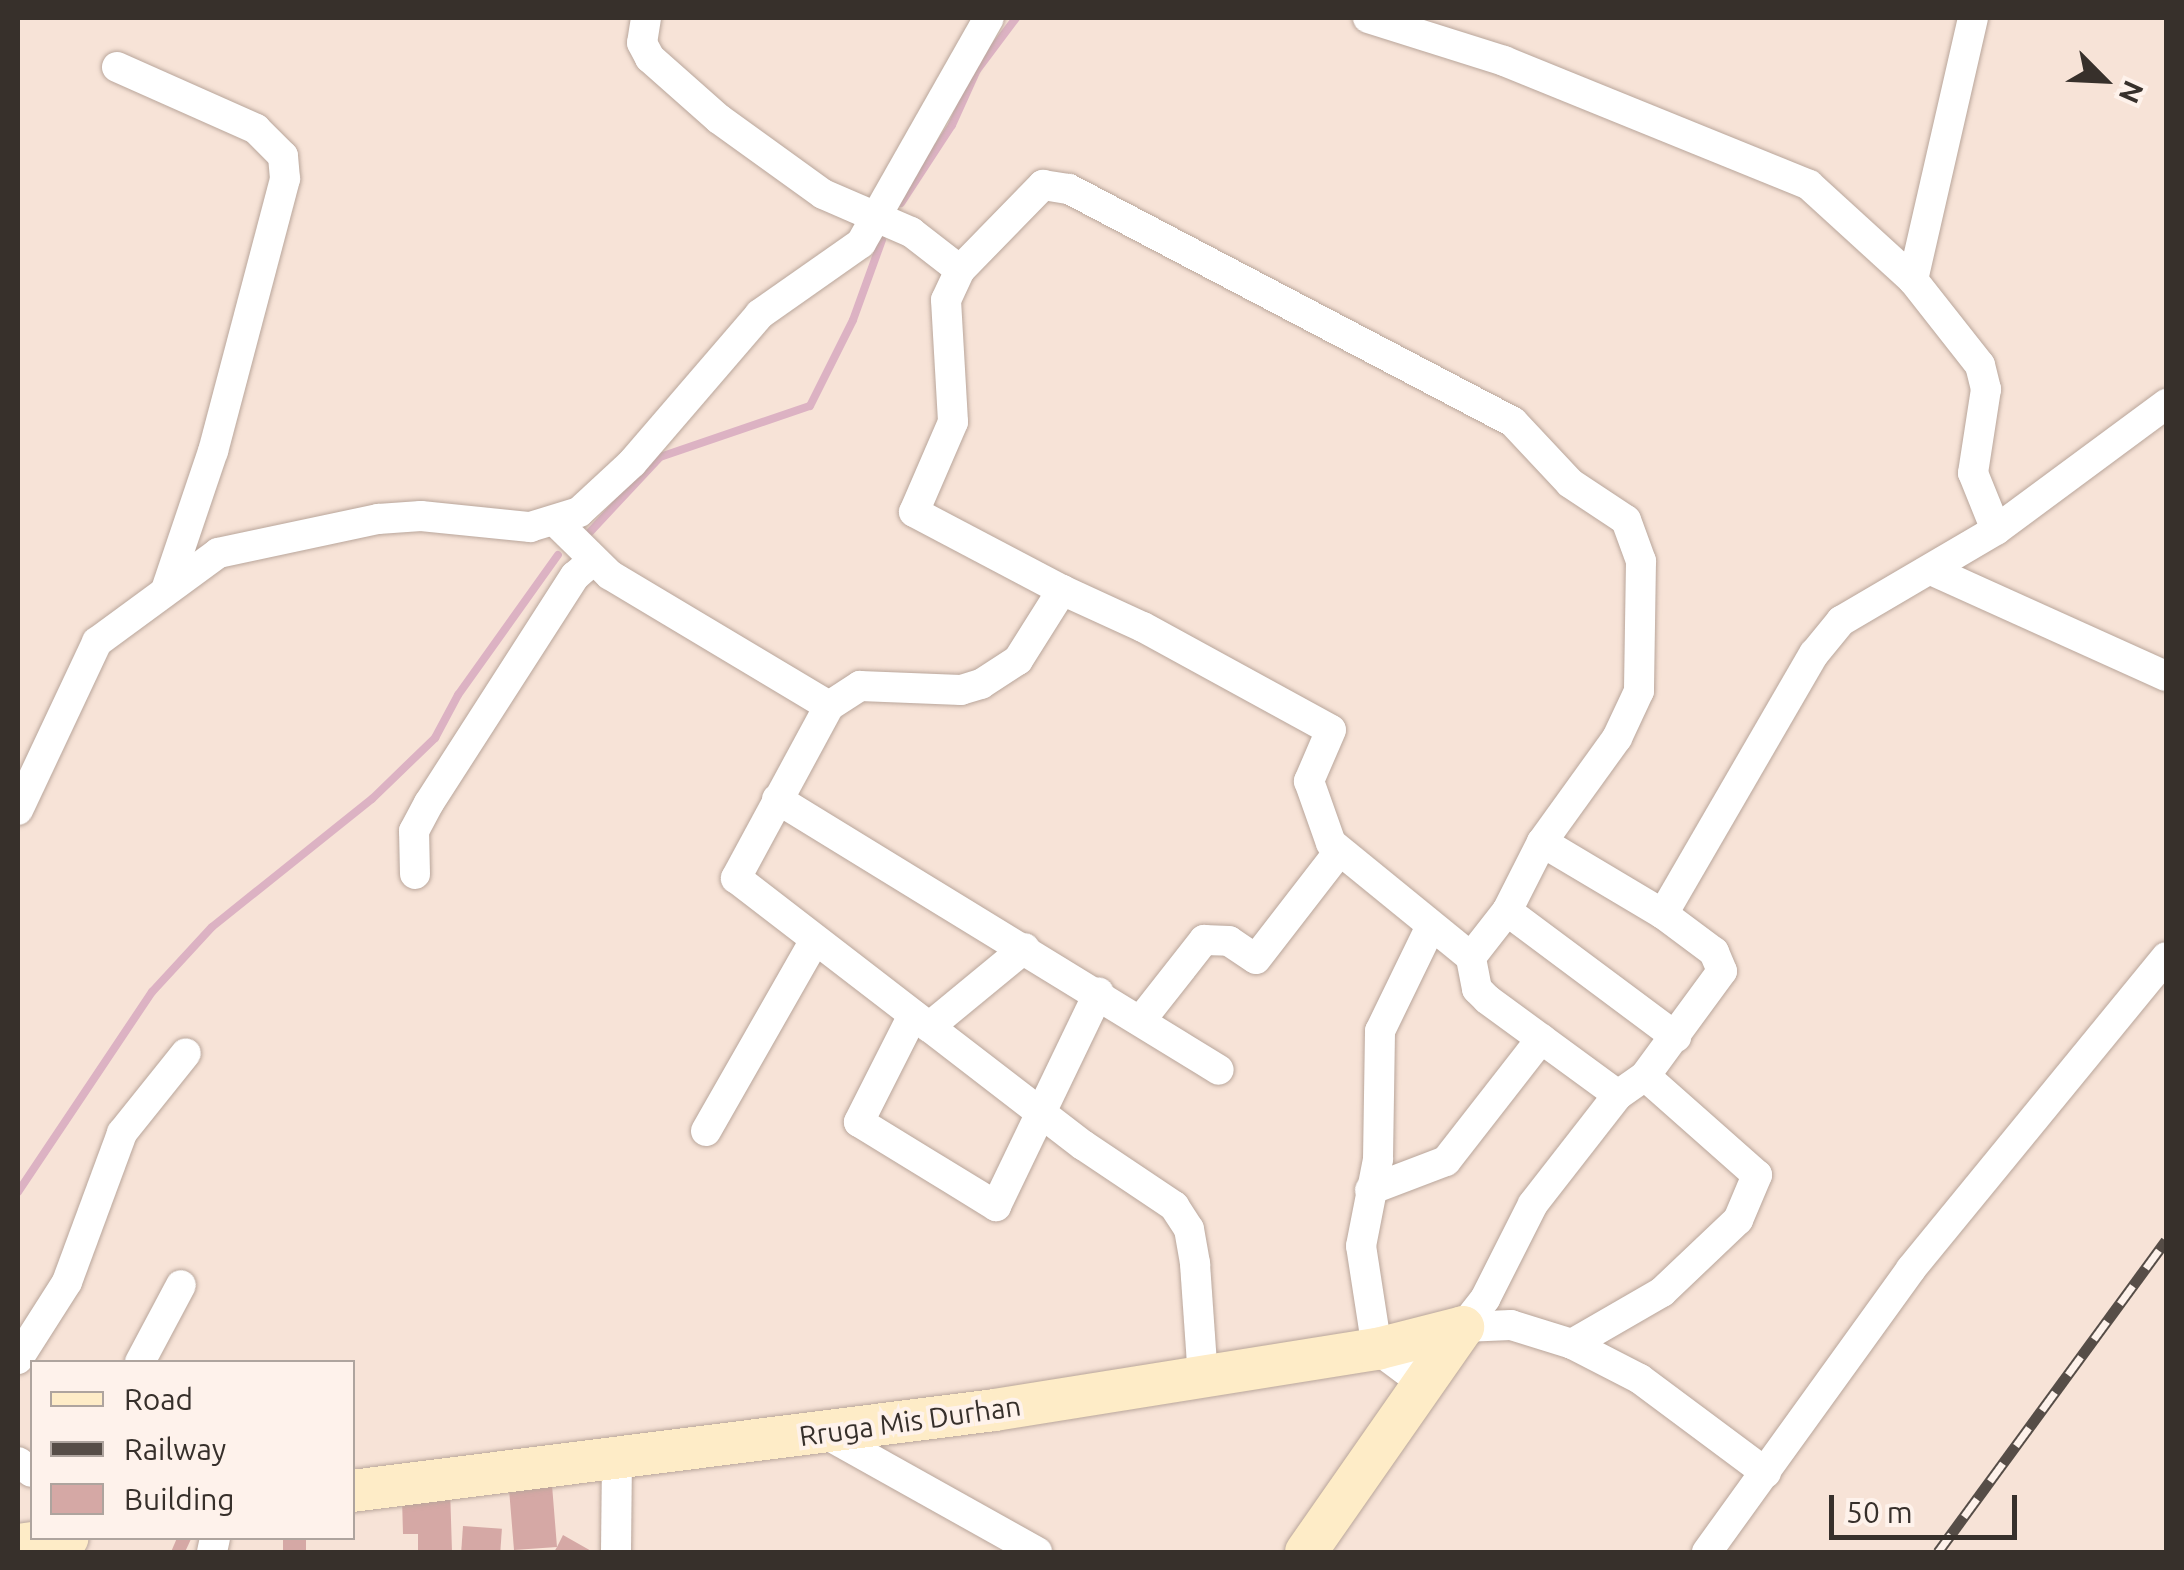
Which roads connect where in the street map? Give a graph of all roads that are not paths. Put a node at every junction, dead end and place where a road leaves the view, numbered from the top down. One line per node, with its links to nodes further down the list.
1 (646, 18): 6 (street)
2 (988, 18): 6 (street)
3 (1368, 18): 8 (street)
4 (1973, 18): 8 (street)
5 (117, 67): 14 (street)
6 (877, 217): 7 (street); 10 (street)
7 (960, 270): 15 (street); 20 (street)
8 (1913, 280): 11 (street)
9 (2166, 404): 11 (street)
10 (557, 523): 12 (street); 14 (street)
11 (1996, 530): 13 (street)
12 (591, 562): 17 (street); 22 (street)
13 (1931, 570): 16 (street); 24 (street)
14 (167, 587): 19 (street)
15 (1062, 590): 17 (street); 21 (street)
16 (2166, 676)
17 (829, 706): 18 (street)
18 (777, 799): 26 (street); 27 (street)
19 (18, 810)
20 (1542, 842): 23 (street); 24 (street)
21 (1338, 853): 25 (street); 31 (street)
22 (416, 874)
23 (1507, 911): 29 (street); 33 (street)
24 (1663, 914): 33 (street)
25 (1431, 926): 29 (street); 41 (street)
26 (815, 940): 32 (street); 40 (street)
27 (1026, 948): 30 (street); 32 (street)
28 (2166, 956): 52 (street)
29 (1471, 957): 34 (street)
30 (1098, 992): 31 (street); 39 (street)
31 (1141, 1020): 36 (street)
32 (921, 1021): 39 (street); 39 (street)
33 (1676, 1036): 37 (street)
34 (1541, 1039): 38 (street); 41 (street)
35 (186, 1053): 46 (street)
36 (1219, 1070)
37 (1644, 1076): 38 (street); 44 (street)
38 (1618, 1095): 43 (street)
39 (1038, 1111): 48 (street)
40 (706, 1131)
41 (1370, 1190): 45 (street)
42 (181, 1285): 47 (street)
43 (1464, 1328): 44 (street); 45 (street, Rruga Mis Durhan); 49 (street)
44 (1572, 1344): 52 (street)
45 (1377, 1349): 48 (street, Rruga Mis Durhan); 49 (street)
46 (18, 1359)
47 (141, 1360)
48 (1203, 1378): 50 (street, Rruga Mis Durhan)
49 (1424, 1384): 56 (street)
50 (826, 1434): 51 (street, Rruga Mis Durhan); 55 (street)
51 (617, 1457): 53 (street, Rruga Mis Durhan); 54 (street)
52 (1766, 1473): 57 (street)
53 (355, 1491)
54 (616, 1552)
55 (1037, 1552)
56 (1306, 1552)
57 (1707, 1552)

